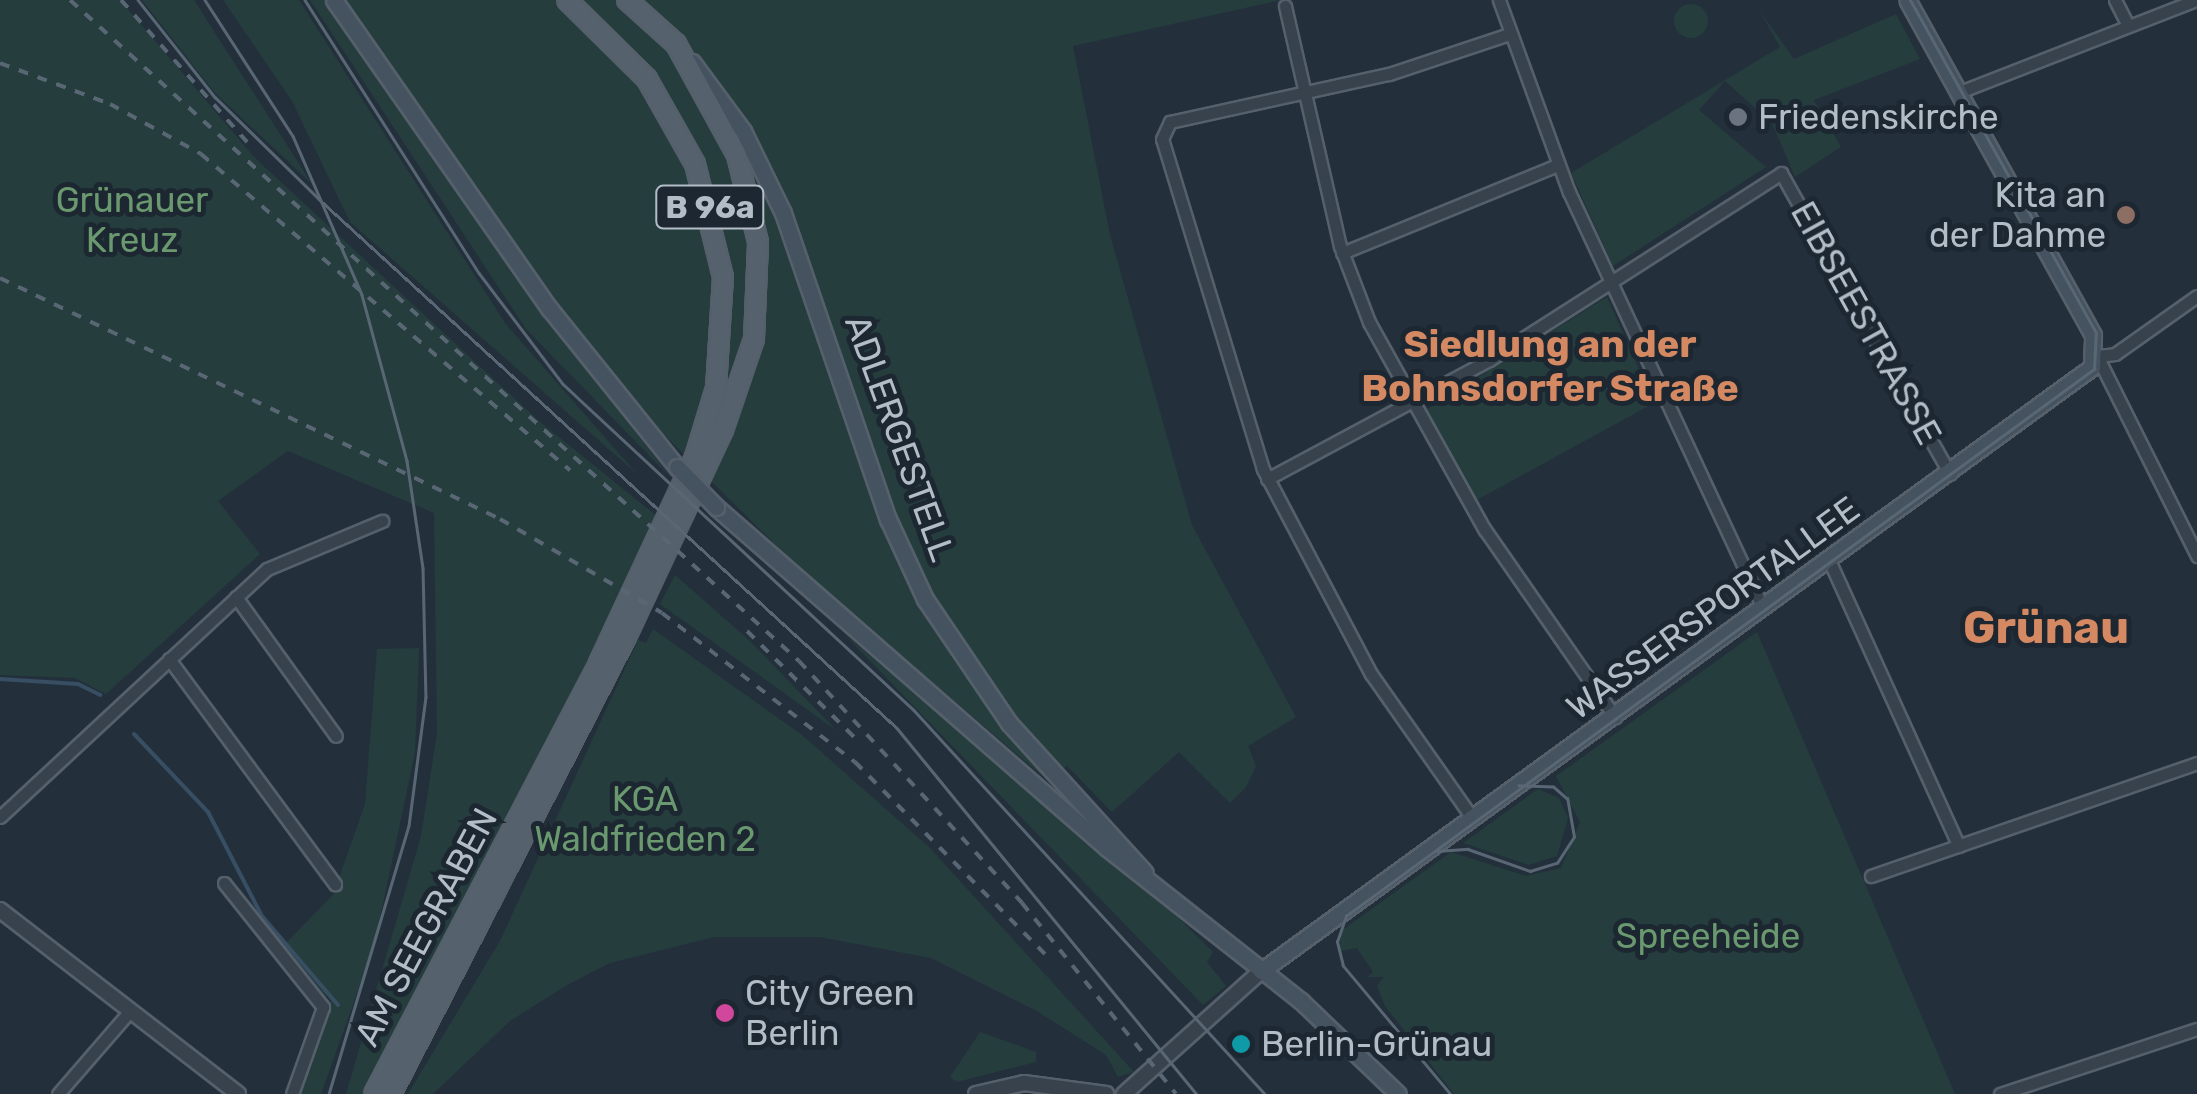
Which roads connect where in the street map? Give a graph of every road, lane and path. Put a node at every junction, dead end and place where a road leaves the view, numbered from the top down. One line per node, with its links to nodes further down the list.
1 (334, 0): 35 (main road, ADLERGESTELL, bridge)
2 (568, 0): 31 (main road, B 96a)
3 (627, 0): 11 (main road, ADLERGESTELL / B 96a)
4 (1499, 0): 10 (street)
5 (1907, 0): 12 (main road)
6 (2115, 0): 9 (street)
7 (2196, 0): 9 (street)
8 (1285, 6): 13 (street)
9 (2128, 26): 12 (street)
10 (1509, 34): 13 (street); 14 (street)
11 (676, 44): 31 (main road, ADLERGESTELL / B 96a); 35 (main road, ADLERGESTELL)
12 (1958, 92): 18 (main road)
13 (1304, 94): 15 (street); 21 (street)
14 (1558, 165): 15 (street); 16 (street)
15 (1342, 253): 19 (street)
16 (1612, 284): 19 (street); 20 (street, EIBSEESTRASSE); 26 (street)
17 (2197, 296): 18 (street, WASSERSPORTALLEE)
18 (2097, 356): 20 (main road, WASSERSPORTALLEE); 23 (street)
19 (1412, 402): 21 (street); 28 (street)
20 (1950, 474): 24 (main road, WASSERSPORTALLEE)
21 (1267, 480): 33 (street)
22 (382, 521): 25 (street)
23 (2197, 556)
24 (1830, 560): 26 (main road, WASSERSPORTALLEE); 34 (street)
25 (236, 597): 27 (street); 29 (street)
26 (1763, 608): 28 (main road, WASSERSPORTALLEE)
27 (169, 659): 32 (street); 38 (street)
28 (1614, 717): 33 (main road, WASSERSPORTALLEE)
29 (336, 736)
30 (2197, 763): 34 (street)
31 (540, 793): 46 (main road, AM SEEGRABEN / B 96a); 47 (main road, AM SEEGRABEN / B 96a)
32 (0, 818)
33 (1473, 819): 40 (main road, WASSERSPORTALLEE)
34 (1958, 846): 36 (street)
35 (1146, 874): 40 (main road, ADLERGESTELL)
36 (1871, 876)
37 (224, 883): 45 (street)
38 (335, 884)
39 (0, 910): 41 (street)
40 (1261, 971): 50 (street); 51 (main road, ADLERGESTELL)
41 (130, 1011): 43 (street); 44 (street)
42 (2197, 1028): 52 (street)
43 (58, 1094)
44 (238, 1094)
45 (292, 1094)
46 (374, 1094)
47 (391, 1094)
48 (976, 1094): 49 (street)
49 (1106, 1094)
50 (1124, 1094)
51 (1398, 1094)
52 (2000, 1094)

